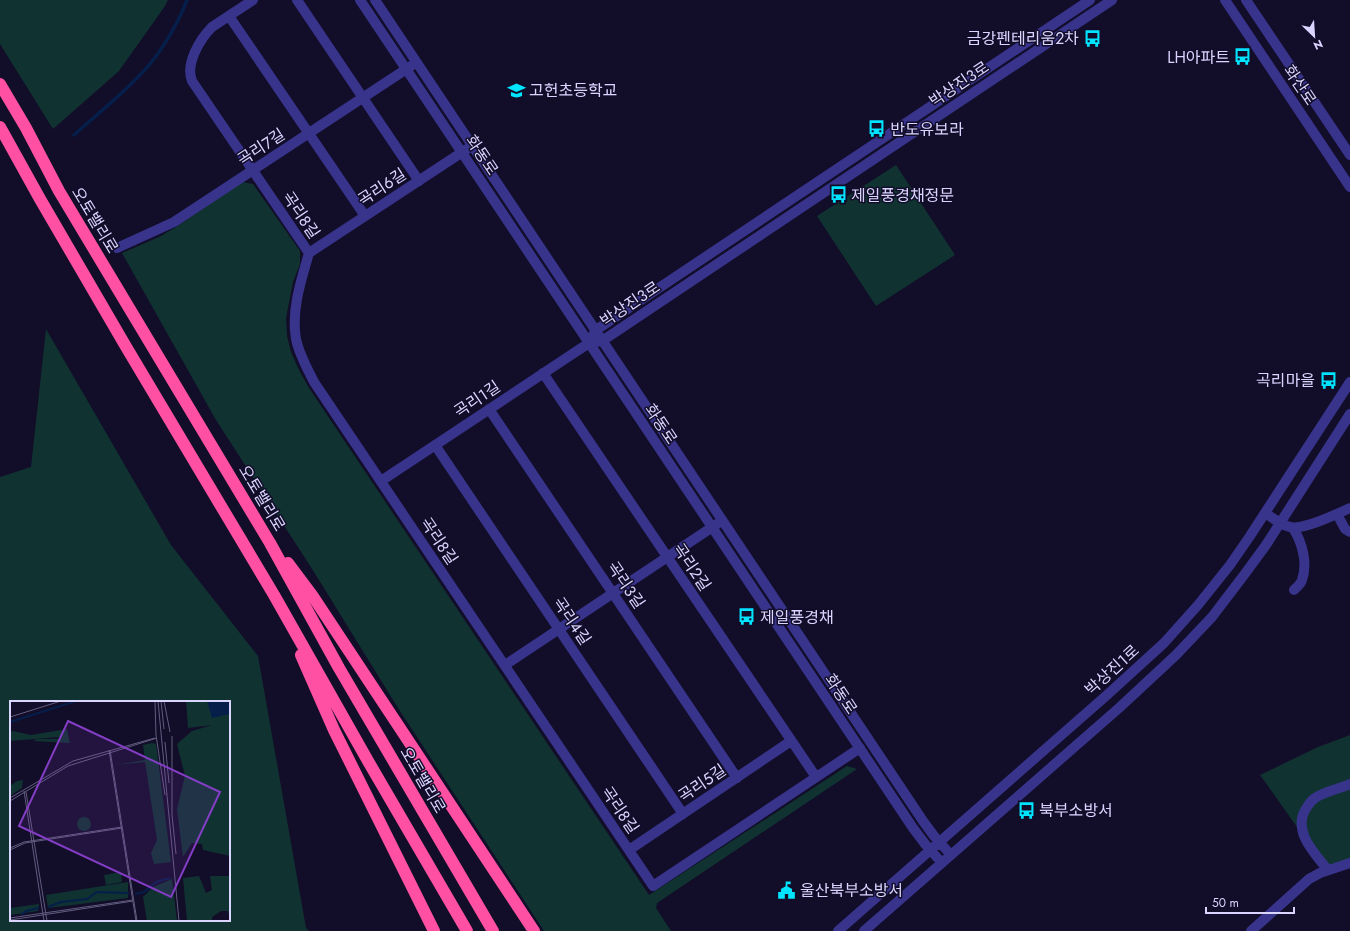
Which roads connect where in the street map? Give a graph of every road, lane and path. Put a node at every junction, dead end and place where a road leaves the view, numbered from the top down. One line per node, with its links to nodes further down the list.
1 (253, 0): 9 (street, 곡리8길)
2 (297, 0): 13 (street)
3 (360, 0): 11 (street, 화동로)
4 (375, 0): 10 (street, 화동로)
5 (1090, 0): 25 (street, 박상진3로)
6 (1112, 0): 26 (street, 박상진3로)
7 (1225, 0): 21 (street, 화산로)
8 (1246, 0): 18 (street, 화산로)
9 (229, 16): 15 (street); 19 (street, 곡리8길)
10 (417, 63): 11 (street, 곡리7길); 16 (street, 화동로)
11 (406, 70): 13 (street, 곡리7길); 17 (street, 화동로)
12 (0, 84): 37 (highway, 오토밸리로)
13 (363, 98): 15 (street, 곡리7길); 20 (street)
14 (0, 127): 46 (highway)
15 (309, 134): 19 (street, 곡리7길); 22 (street)
16 (472, 146): 17 (street, 곡리6길); 25 (street, 화동로)
17 (462, 152): 20 (street, 곡리6길); 27 (street, 화동로)
18 (1350, 155)
19 (253, 170): 23 (street, 곡리7길); 24 (street, 곡리8길)
20 (419, 181): 22 (street, 곡리6길)
21 (1350, 187)
22 (365, 216): 24 (street, 곡리6길)
23 (117, 248)
24 (309, 253): 33 (street, 곡리8길)
25 (596, 330): 26 (street, 화동로); 27 (street, 박상진3로)
26 (602, 341): 27 (street, 박상진3로); 38 (street, 화동로)
27 (589, 343): 28 (street, 곡리1길); 40 (street, 화동로)
28 (543, 373): 30 (street, 곡리1길); 43 (street, 곡리2길)
29 (1350, 382): 35 (street, 박상진1로)
30 (489, 409): 32 (street, 곡리1길); 45 (street, 곡리3길)
31 (1350, 414): 39 (street, 박상진1로)
32 (435, 445): 33 (street, 곡리1길); 47 (street, 곡리4길)
33 (381, 481): 48 (street, 곡리8길)
34 (1350, 508): 36 (street)
35 (1265, 513): 39 (street); 55 (street, 박상진1로)
36 (1337, 514): 41 (street); 42 (street)
37 (254, 516): 64 (highway, 오토밸리로); 65 (highway)
38 (722, 520): 40 (street); 55 (street, 화동로)
39 (1280, 522): 41 (street); 58 (street, 박상진1로)
40 (712, 527): 43 (street); 50 (street, 화동로)
41 (1293, 528): 44 (street)
42 (1350, 532)
43 (667, 557): 45 (street); 49 (street, 곡리2길)
44 (1294, 590)
45 (613, 593): 47 (street); 52 (street, 곡리3길)
46 (274, 595): 62 (highway); 63 (highway)
47 (559, 629): 48 (street); 54 (street, 곡리4길)
48 (505, 665): 56 (street, 곡리8길)
49 (791, 741): 51 (street, 곡리2길); 52 (street, 곡리5길)
50 (860, 748): 51 (street, 곡리8길); 57 (street, 화동로)
51 (816, 777): 56 (street, 곡리8길)
52 (737, 778): 54 (street, 곡리5길)
53 (1350, 784): 61 (street)
54 (683, 814): 56 (street, 곡리5길)
55 (939, 842): 57 (street, 박상진1로); 58 (street, 화동로)
56 (629, 850)
57 (930, 850): 59 (street, 화동로); 66 (street, 박상진1로)
58 (951, 855): 59 (street, 박상진1로)
59 (942, 863): 67 (street, 박상진1로)
60 (1350, 863): 61 (street)
61 (1328, 870): 68 (street)
62 (434, 931)
63 (467, 931)
64 (493, 931)
65 (534, 931)
66 (838, 931)
67 (864, 931)
68 (1251, 931)

